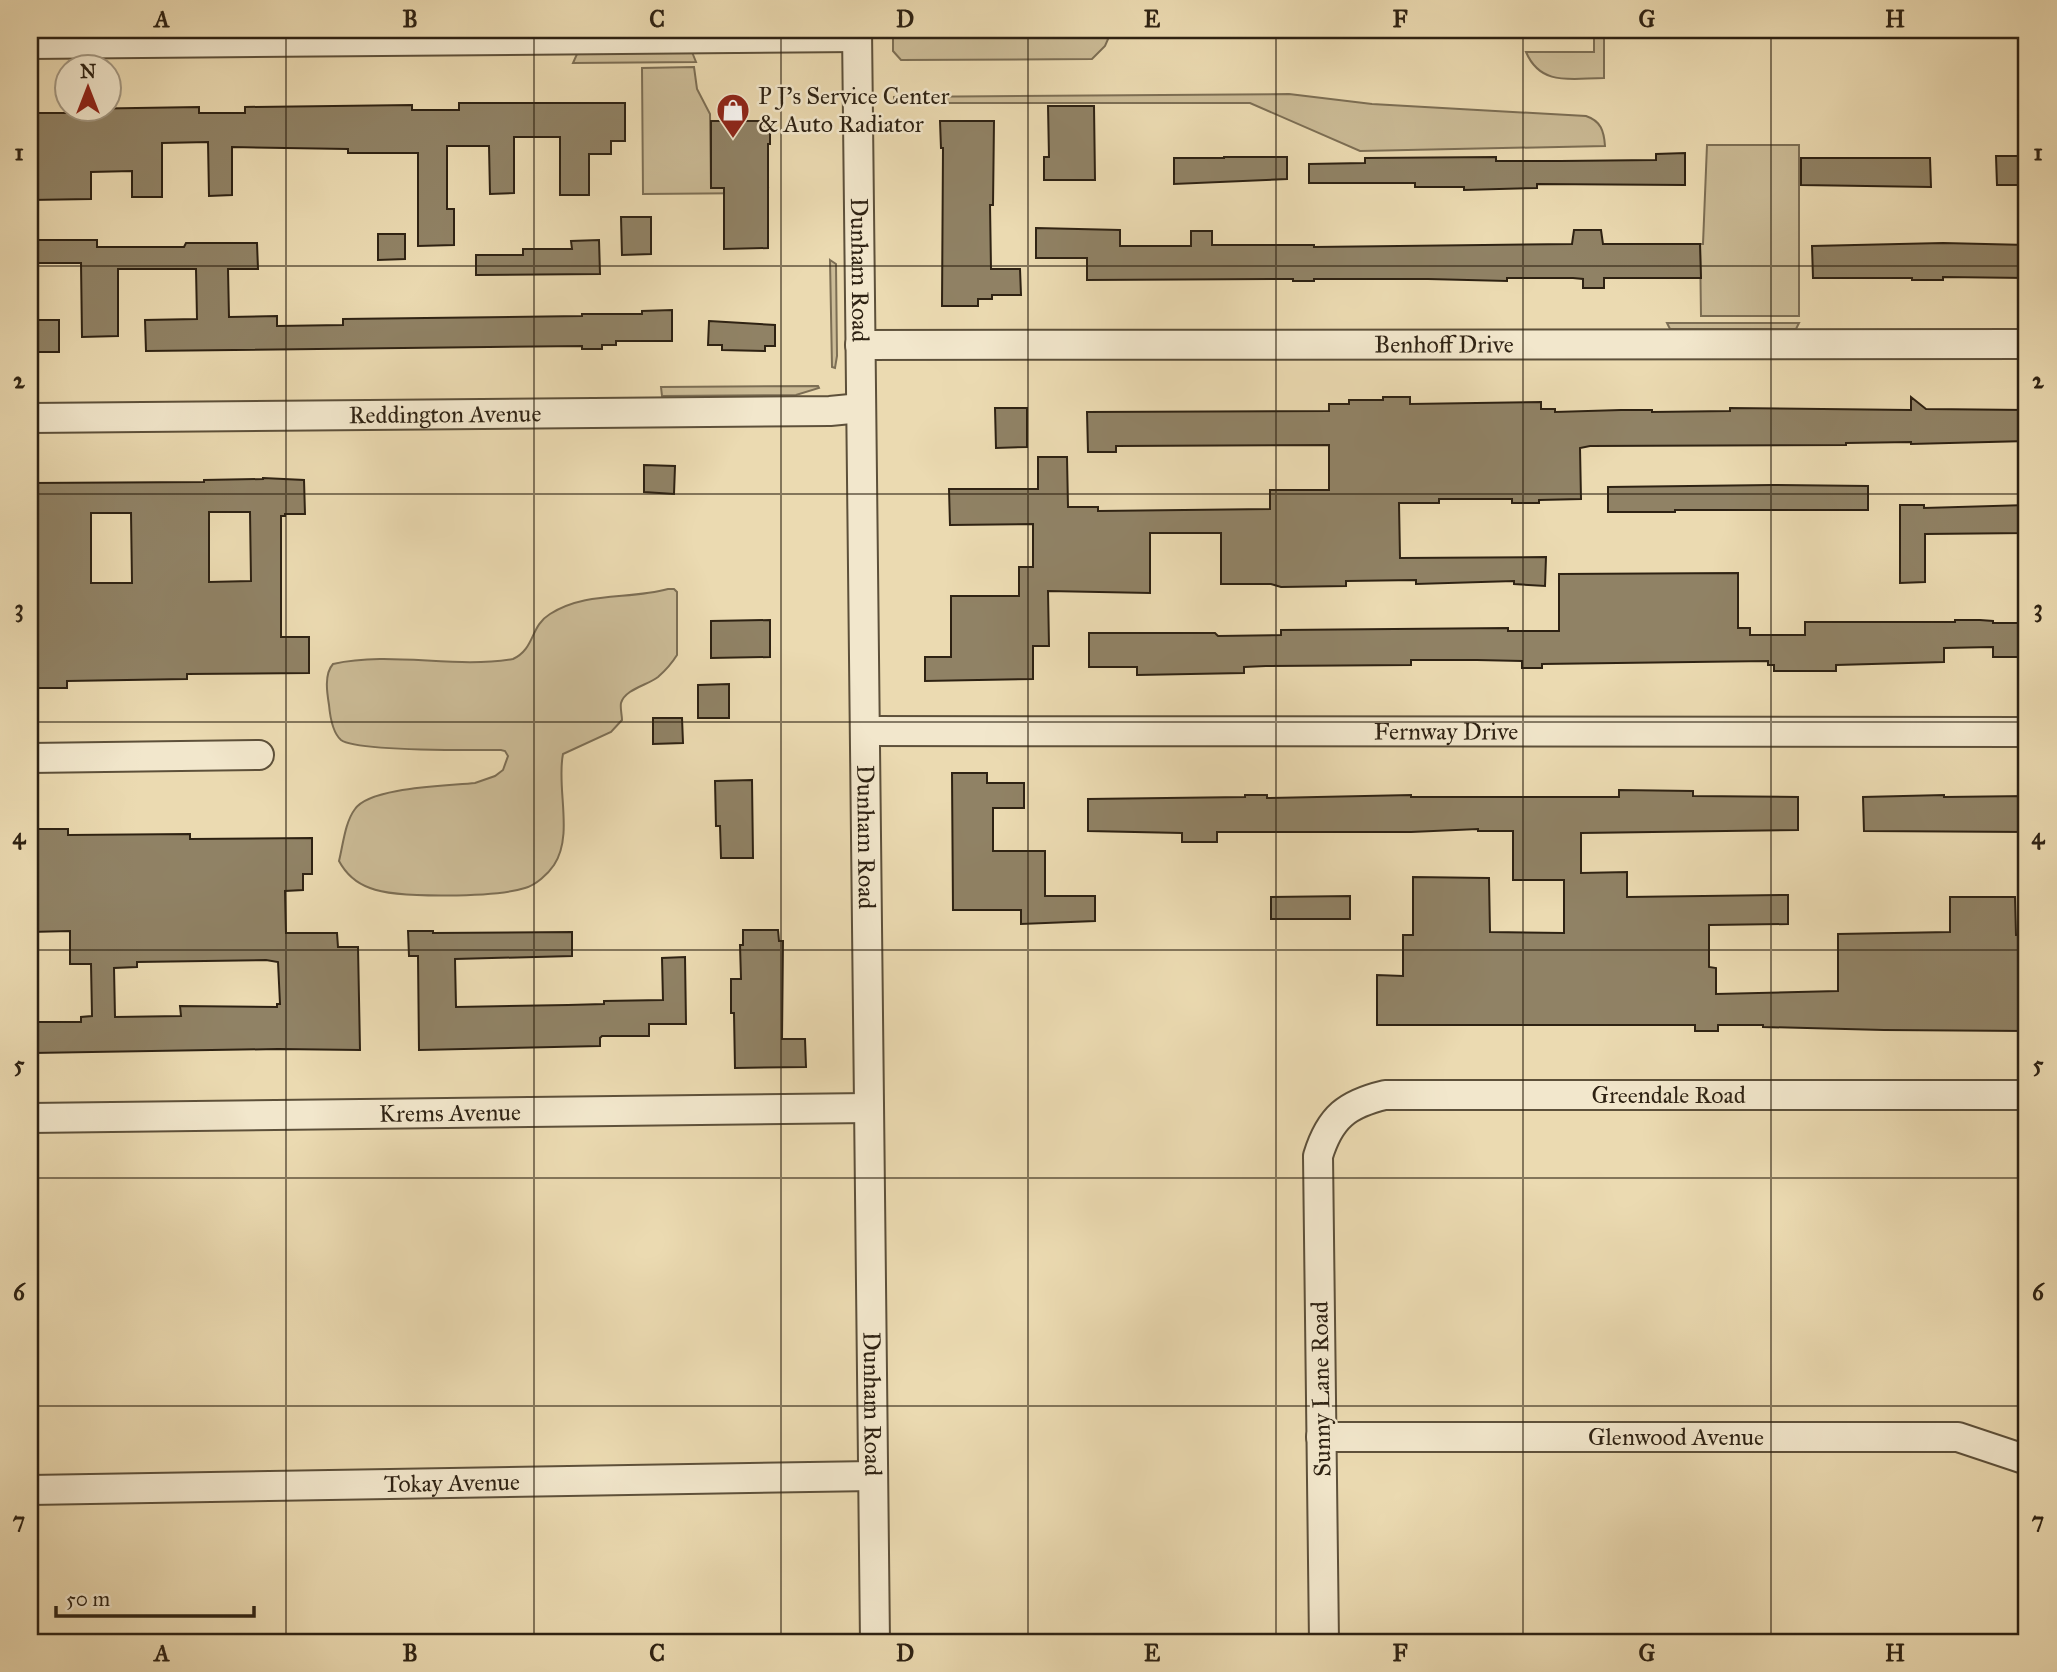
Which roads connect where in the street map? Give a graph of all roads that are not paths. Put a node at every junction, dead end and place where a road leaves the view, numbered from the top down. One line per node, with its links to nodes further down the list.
1 (857, 34): 2 (street); 4 (street, Dunham Road)
2 (30, 44)
3 (2027, 344): 4 (street, Benhoff Drive)
4 (860, 345): 5 (street, Dunham Road)
5 (861, 408): 6 (street, Reddington Avenue); 7 (street, Dunham Road)
6 (30, 418)
7 (865, 732): 8 (street, Fernway Drive); 12 (street, Dunham Road)
8 (2027, 732)
9 (259, 755): 10 (street)
10 (30, 758)
11 (2027, 1095): 14 (street, Greendale Road)
12 (869, 1108): 13 (street, Krems Avenue); 17 (street, Dunham Road)
13 (30, 1118)
14 (1324, 1136): 15 (street, Sunny Lane Road)
15 (1321, 1437): 16 (street, Glenwood Avenue); 20 (street, Sunny Lane Road)
16 (2027, 1460)
17 (873, 1476): 18 (street, Tokay Avenue); 19 (street, Dunham Road)
18 (30, 1490)
19 (875, 1642)
20 (1324, 1642)

